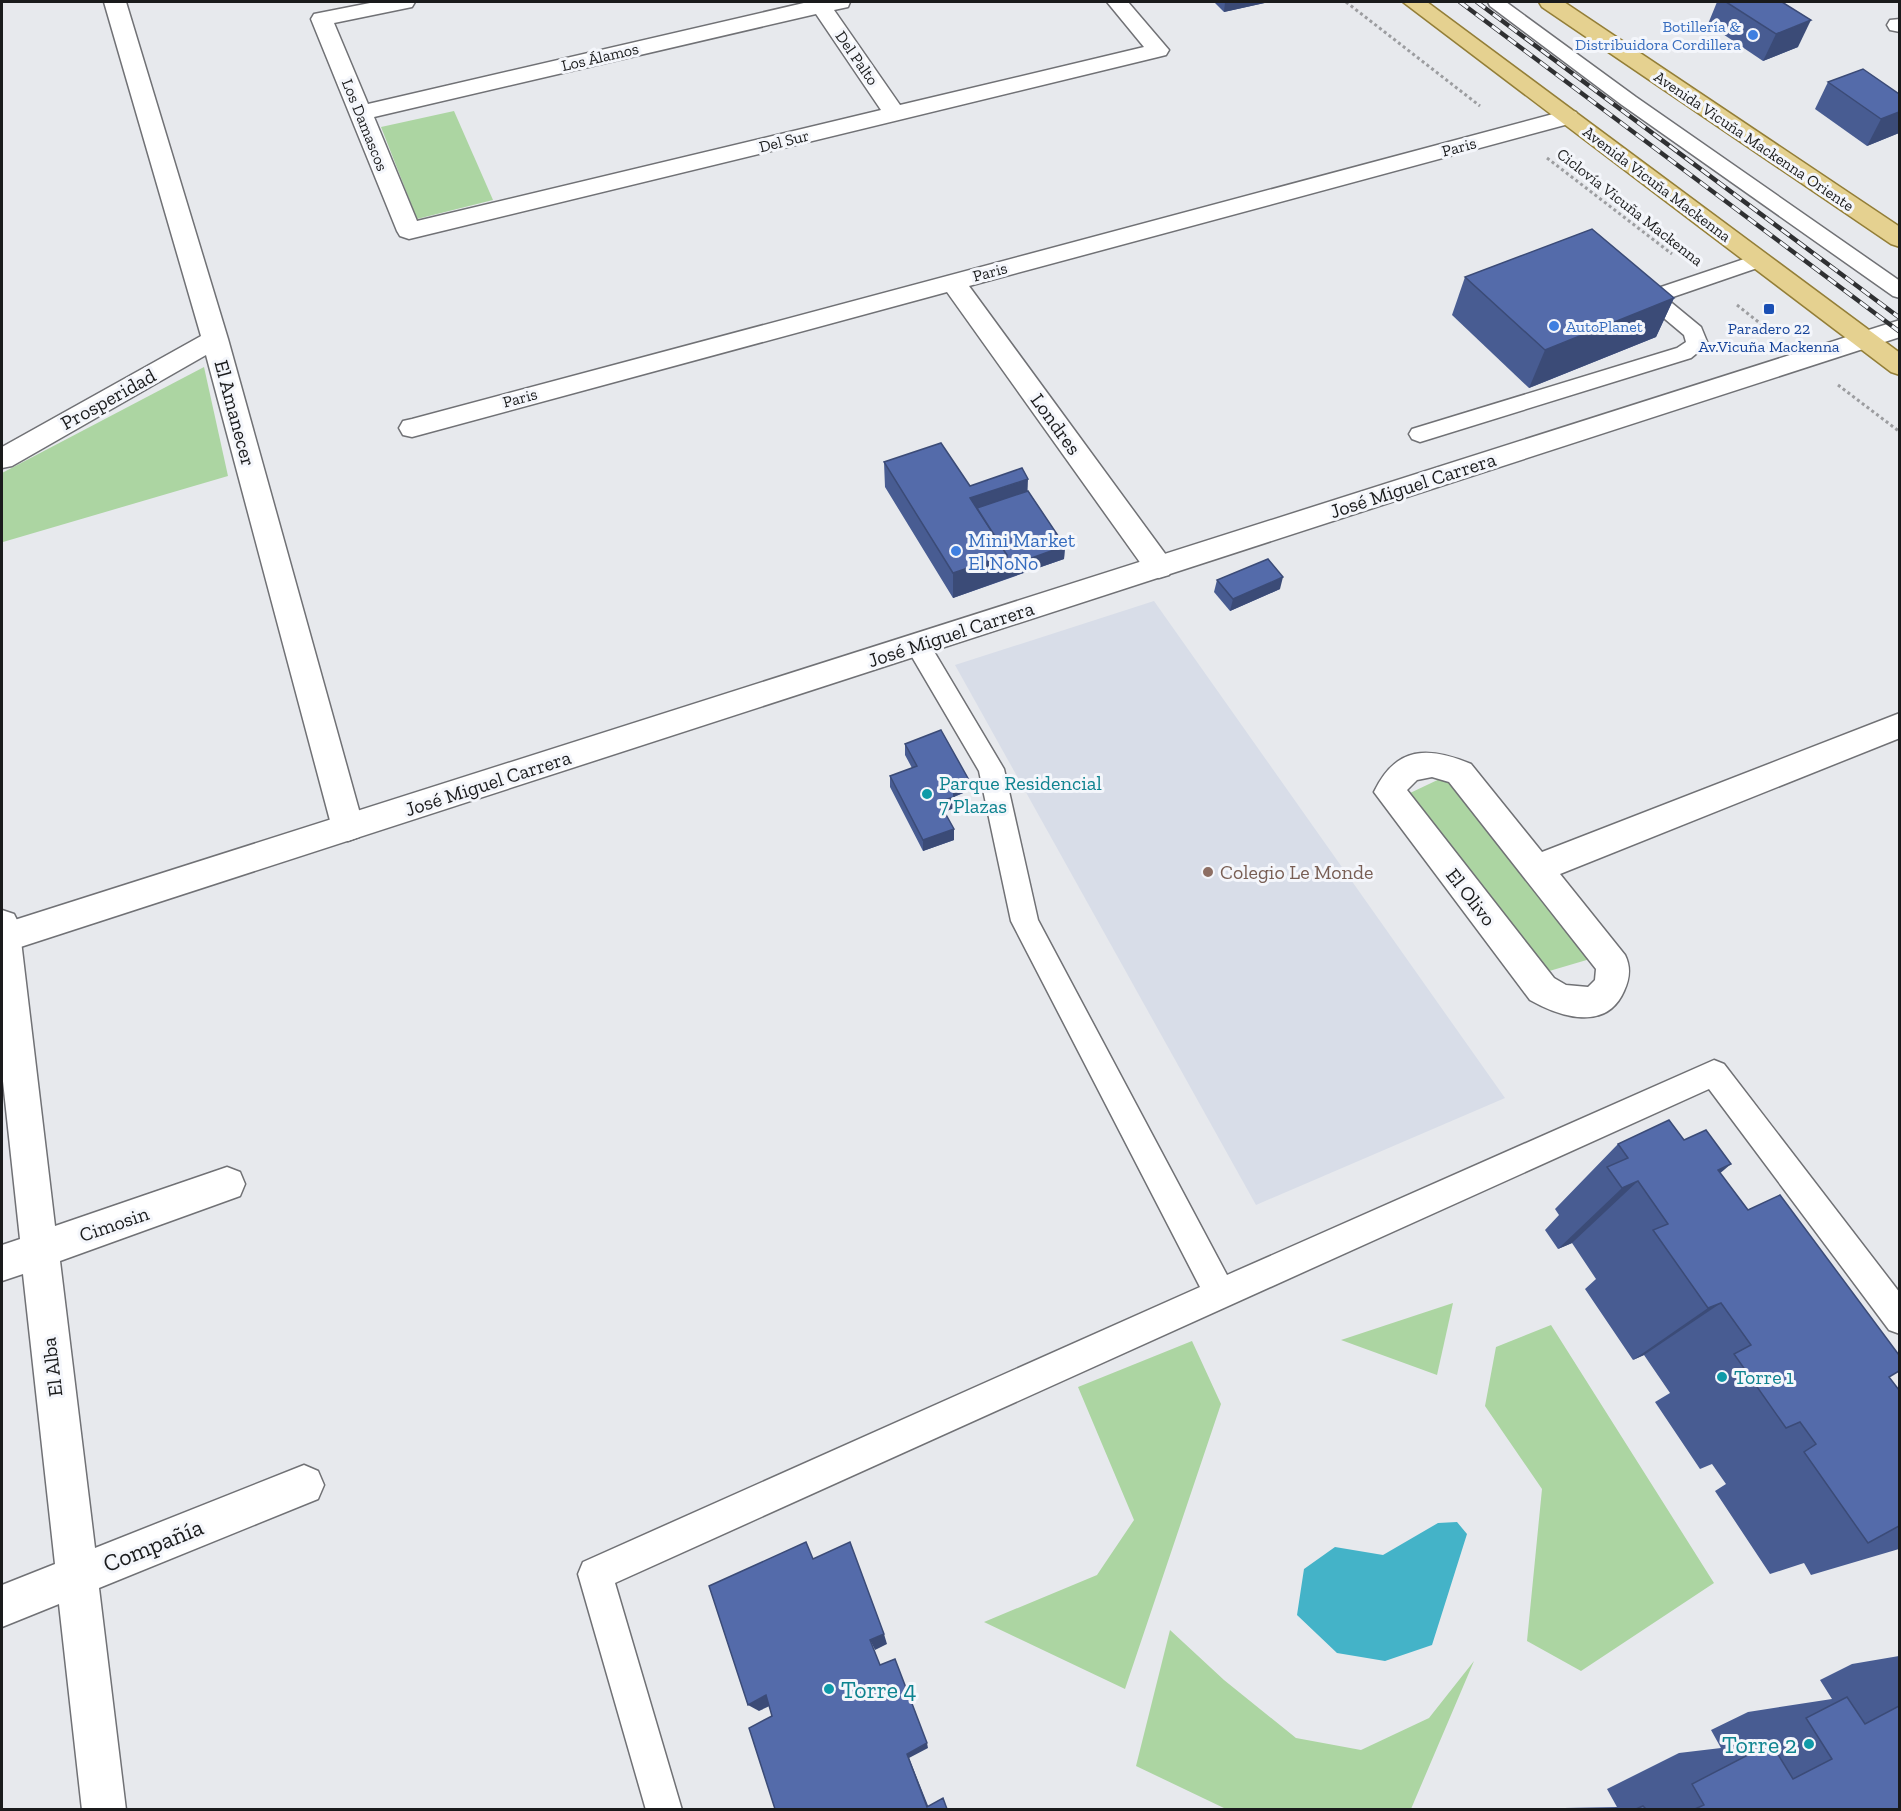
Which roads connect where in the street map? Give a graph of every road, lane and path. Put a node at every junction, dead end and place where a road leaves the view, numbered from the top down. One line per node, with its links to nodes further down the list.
1 (115, 2): 22 (street, El Amanecer)
2 (404, 2): 9 (street, Los Damascos)
3 (1117, 2): 10 (street, Del Sur)
4 (1346, 2): 12 (path, Ciclovía Vicuña Mackenna)
5 (1414, 2): 11 (main road, Avenida Vicuña Mackenna)
6 (1496, 2): 19 (lane)
7 (1550, 2): 14 (main road, Avenida Vicuña Mackenna Oriente)
8 (826, 3): 9 (street, Los Álamos); 10 (street, Del Palto)
9 (360, 113): 13 (street, Los Damascos)
10 (895, 114): 13 (street, Del Sur)
11 (1568, 117): 12 (street, Paris); 15 (main road, Avenida Vicuña Mackenna)
12 (1514, 132): 17 (path, Ciclovía Vicuña Mackenna); 18 (street, Paris)
13 (409, 231)
14 (1899, 239)
15 (1759, 260): 17 (lane); 23 (main road, Avenida Vicuña Mackenna)
16 (1628, 277): 20 (lane)
17 (1705, 279): 20 (lane); 24 (path, Ciclovía Vicuña Mackenna)
18 (953, 282): 26 (street, Paris); 30 (street, Londres)
19 (1899, 291)
20 (1653, 297): 28 (lane)
21 (1899, 328): 23 (street, José Miguel Carrera)
22 (215, 339): 29 (street, Prosperidad); 33 (street, El Amanecer)
23 (1864, 339): 24 (street, José Miguel Carrera); 25 (main road, Avenida Vicuña Mackenna)
24 (1805, 359): 27 (path, Ciclovía Vicuña Mackenna); 30 (street, José Miguel Carrera)
25 (1899, 366)
26 (412, 428)
27 (1899, 432)
28 (1420, 434)
29 (2, 459)
30 (1159, 567): 31 (street, José Miguel Carrera)
31 (917, 645): 33 (street, José Miguel Carrera); 39 (lane)
32 (1899, 725): 34 (street)
33 (348, 828): 35 (street, José Miguel Carrera)
34 (1536, 869): 34 (street, El Olivo)
35 (2, 934): 37 (street, El Alba)
36 (227, 1184): 37 (street, Cimosin)
37 (39, 1250): 38 (street, Cimosin); 42 (street, El Alba)
38 (2, 1263)
39 (1221, 1295): 40 (lane); 45 (lane)
40 (1894, 1307)
41 (304, 1485): 42 (street, Compañía)
42 (77, 1576): 43 (street, Compañía); 44 (street, El Alba)
43 (2, 1606)
44 (104, 1809)
45 (664, 1809)

